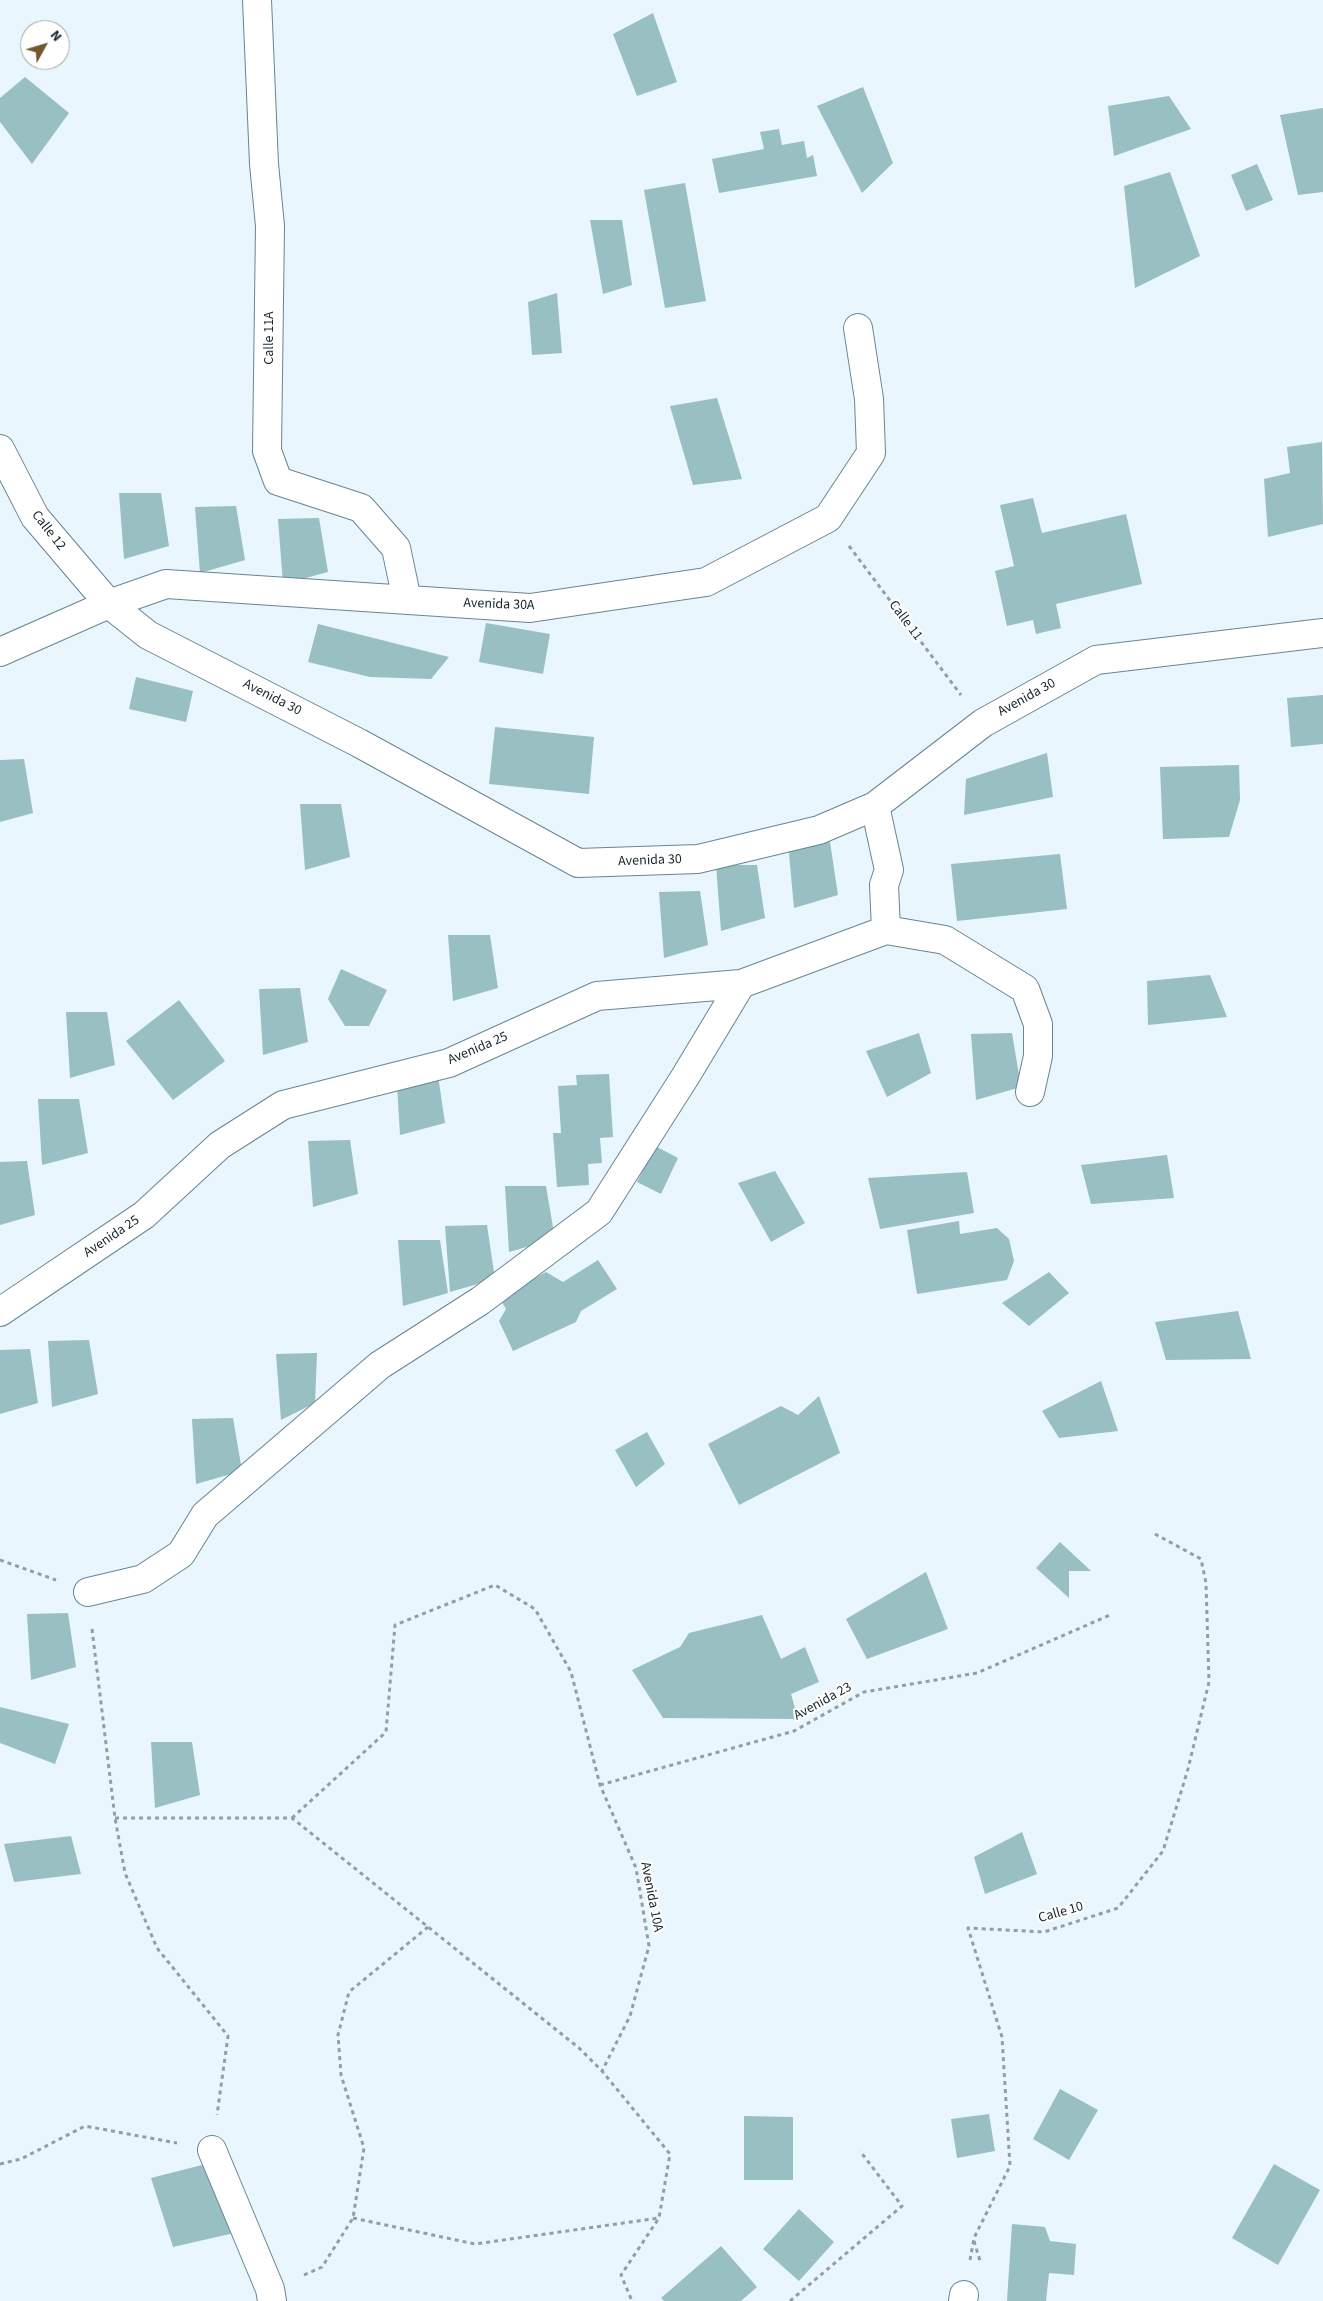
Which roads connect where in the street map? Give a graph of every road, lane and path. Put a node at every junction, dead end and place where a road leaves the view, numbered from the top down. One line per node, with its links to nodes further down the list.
1 (257, 0): 5 (street, Calle 11A)
2 (858, 328): 4 (street, Avenida 30A)
3 (0, 449): 6 (street, Calle 12)
4 (828, 518): 5 (street, Avenida 30A); 9 (path, Calle 11)
5 (407, 600): 6 (street, Avenida 30A)
6 (110, 604): 8 (street); 10 (street, Avenida 30)
7 (1323, 633): 9 (street, Avenida 30)
8 (0, 652)
9 (983, 723): 10 (street, Avenida 30)
10 (875, 806): 11 (street)
11 (886, 930): 12 (street, Avenida 25); 13 (street)
12 (741, 984): 14 (street, Avenida 25); 17 (street)
13 (1030, 1092)
14 (0, 1312)
15 (1154, 1534): 30 (path, Calle 10)
16 (0, 1560): 17 (path)
17 (88, 1592): 20 (path)
18 (1110, 1615): 19 (path, Avenida 23)
19 (600, 1785): 21 (path, Avenida 10A); 23 (path, Avenida 10A)
20 (115, 1818): 21 (path); 24 (path)
21 (292, 1818): 22 (path)
22 (428, 1927): 23 (path); 27 (path)
23 (602, 2071): 28 (path)
24 (212, 2150): 26 (path); 29 (street)
25 (860, 2151): 32 (path)
26 (0, 2164)
27 (353, 2218): 28 (path); 29 (path)
28 (659, 2218): 31 (path)
29 (271, 2295)
30 (964, 2298)
31 (632, 2301)
32 (790, 2301)

